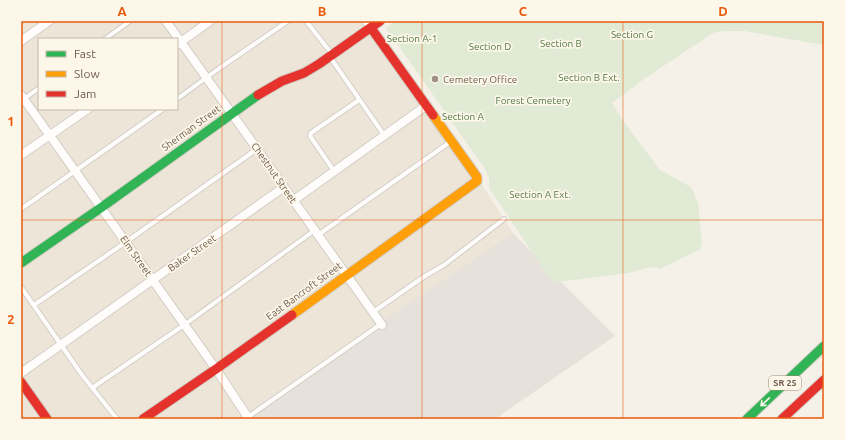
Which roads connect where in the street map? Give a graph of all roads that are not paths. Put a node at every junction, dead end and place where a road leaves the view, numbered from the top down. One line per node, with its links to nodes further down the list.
1 (49, 21): 11 (street)
2 (130, 21): 9 (lane)
3 (166, 21): 10 (street, Chestnut Street)
4 (210, 21): 12 (street)
5 (288, 21): 14 (lane)
6 (306, 21): 13 (lane)
7 (380, 21): 8 (street, Sherman Street)
8 (368, 24): 13 (street, Sherman Street); 19 (street)
9 (106, 38)
10 (176, 38)
11 (21, 41)
12 (179, 43): 14 (street, Chestnut Street)
13 (331, 56): 18 (lane); 22 (street, Sherman Street)
14 (206, 78): 17 (lane); 22 (street, Chestnut Street)
15 (38, 89): 16 (lane)
16 (22, 97): 23 (street, Elm Street)
17 (178, 98)
18 (359, 100): 24 (lane); 29 (lane)
19 (427, 105): 24 (street); 25 (street)
20 (87, 110): 23 (street)
21 (162, 110): 28 (lane)
22 (231, 112): 26 (street, Chestnut Street); 32 (street, Sherman Street)
23 (50, 136): 27 (street); 28 (street, Elm Street)
24 (385, 136): 29 (street)
25 (452, 141): 35 (lane); 38 (street, East Bancroft Street)
26 (257, 149): 30 (street, Chestnut Street); 36 (lane)
27 (21, 155)
28 (76, 171): 32 (street, Elm Street); 33 (lane)
29 (335, 171): 31 (street)
30 (284, 187): 31 (street, Chestnut Street); 39 (street, Baker Street)
31 (294, 200): 35 (street, Chestnut Street)
32 (102, 207): 36 (street, Elm Street); 37 (street, Sherman Street)
33 (21, 209)
34 (504, 219): 42 (lane)
35 (317, 233): 38 (street, Chestnut Street); 43 (lane)
36 (126, 242): 39 (street, Elm Street); 41 (lane)
37 (21, 262)
38 (346, 274): 42 (street, Chestnut Street); 47 (street, East Bancroft Street)
39 (153, 280): 43 (street, Elm Street); 45 (street, Baker Street)
40 (21, 286): 41 (lane)
41 (34, 305): 45 (lane)
42 (372, 312): 44 (street, Chestnut Street)
43 (184, 325): 47 (street, Elm Street); 51 (lane)
44 (381, 325): 52 (lane)
45 (62, 344): 48 (street, Baker Street); 51 (lane)
46 (824, 346): 56 (street, SR 25, one-way to 56)
47 (216, 369): 52 (street, Elm Street); 55 (street, East Bancroft Street)
48 (21, 373)
49 (824, 380): 57 (street, SR 25)
50 (22, 386): 53 (street)
51 (92, 388): 54 (lane)
52 (248, 418)
53 (47, 419)
54 (117, 419)
55 (143, 419)
56 (747, 419)
57 (782, 419)

